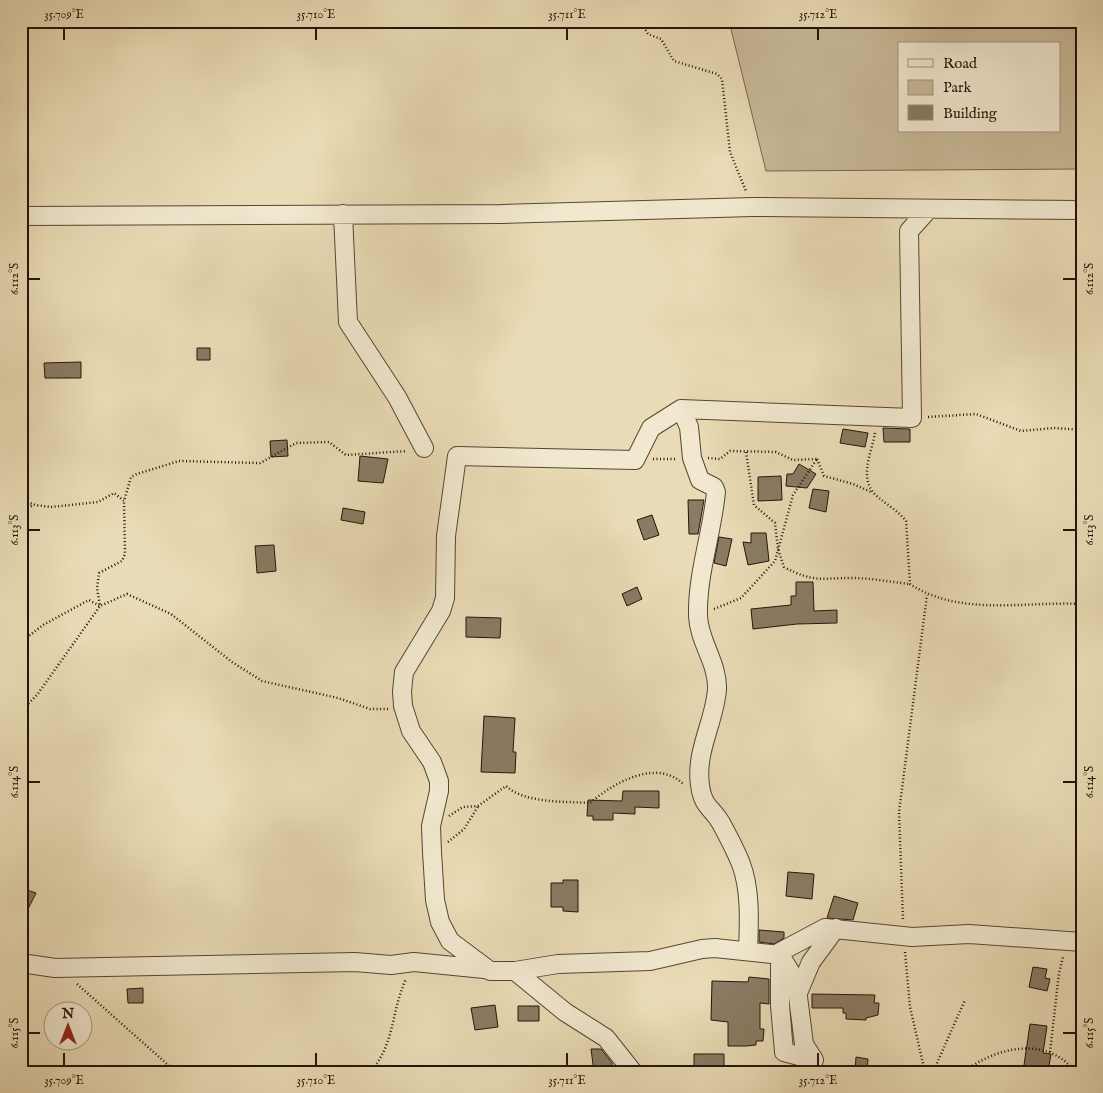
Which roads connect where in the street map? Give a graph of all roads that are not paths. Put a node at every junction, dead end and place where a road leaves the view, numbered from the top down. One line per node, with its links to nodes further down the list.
1 (928, 210): 2 (street); 3 (street); 5 (street)
2 (1082, 210)
3 (342, 214): 4 (street); 6 (street)
4 (21, 216)
5 (681, 409): 9 (street); 12 (street)
6 (424, 448)
7 (836, 928): 8 (street); 10 (street); 14 (street)
8 (1079, 941)
9 (748, 951): 10 (street); 13 (street)
10 (780, 955): 14 (street); 15 (street)
11 (21, 963): 12 (street)
12 (486, 969): 13 (street)
13 (515, 971): 16 (street)
14 (798, 992): 15 (street)
15 (814, 1066)
16 (633, 1072)

